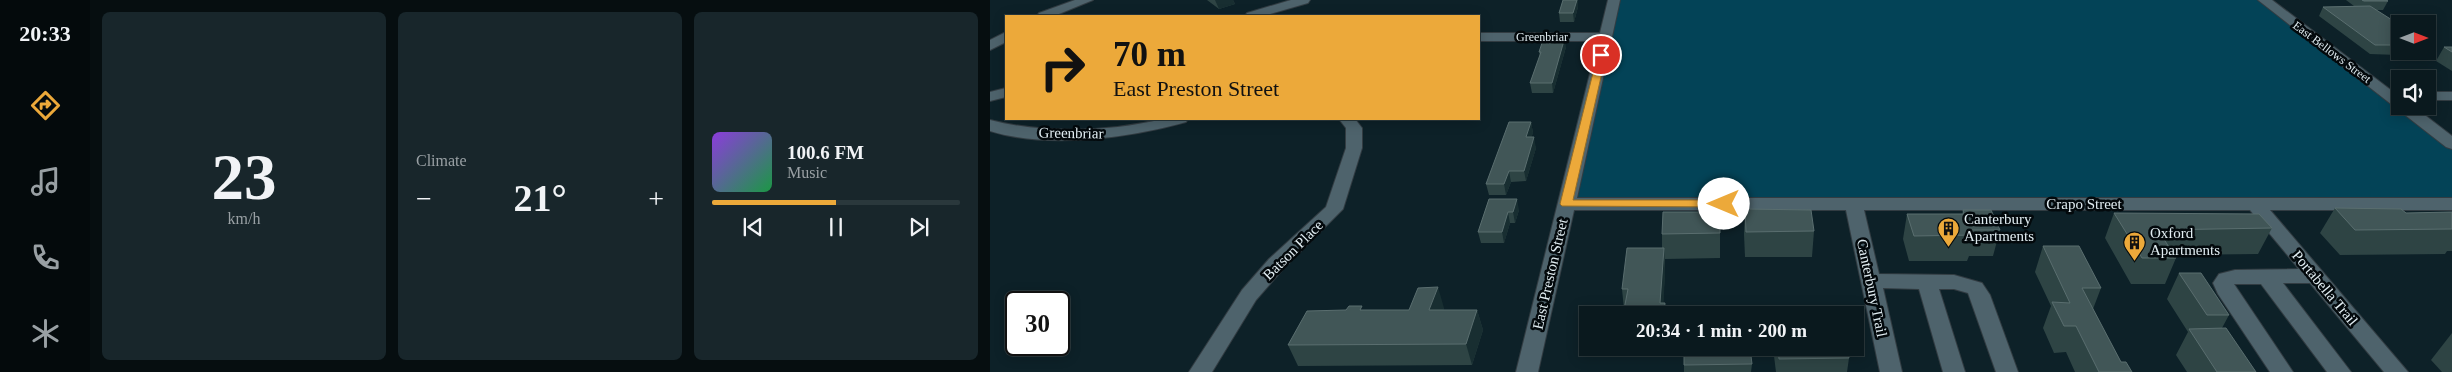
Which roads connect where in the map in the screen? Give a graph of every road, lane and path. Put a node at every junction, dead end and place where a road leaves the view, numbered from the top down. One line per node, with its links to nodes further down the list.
1 (1087, 0): 5 (street)
2 (1304, 0): 6 (street)
3 (1614, 0): 9 (street, East Preston Street)
4 (2264, 0): 12 (street, East Bellows Street)
5 (1046, 15)
6 (1254, 15)
7 (1480, 36): 9 (street, Greenbriar)
8 (1005, 37): 10 (street)
9 (1606, 37): 21 (street, East Preston Street)
10 (990, 46)
11 (1005, 92): 15 (street)
12 (2391, 96)
13 (2436, 96): 14 (street)
14 (2452, 96)
15 (990, 98)
16 (2416, 115): 20 (street, East Bellows Street)
17 (1176, 120): 19 (street, Greenbriar)
18 (1348, 120): 29 (street, Batson Place)
19 (990, 125)
20 (2452, 144)
21 (1566, 204): 22 (street, Crapo Street); 30 (street, East Preston Street)
22 (1854, 204): 23 (street, Crapo Street); 27 (street, Canterbury Trail)
23 (2255, 204): 24 (street, Crapo Street); 25 (street, Portabella Trail)
24 (2452, 204)
25 (2315, 276): 26 (street); 36 (street, Portabella Trail)
26 (2268, 277): 34 (street); 35 (street)
27 (1871, 282): 28 (street); 31 (street, Canterbury Trail)
28 (1927, 282): 32 (street); 33 (street)
29 (1200, 372)
30 (1527, 372)
31 (1891, 372)
32 (1954, 372)
33 (2006, 372)
34 (2282, 372)
35 (2340, 372)
36 (2397, 372)

